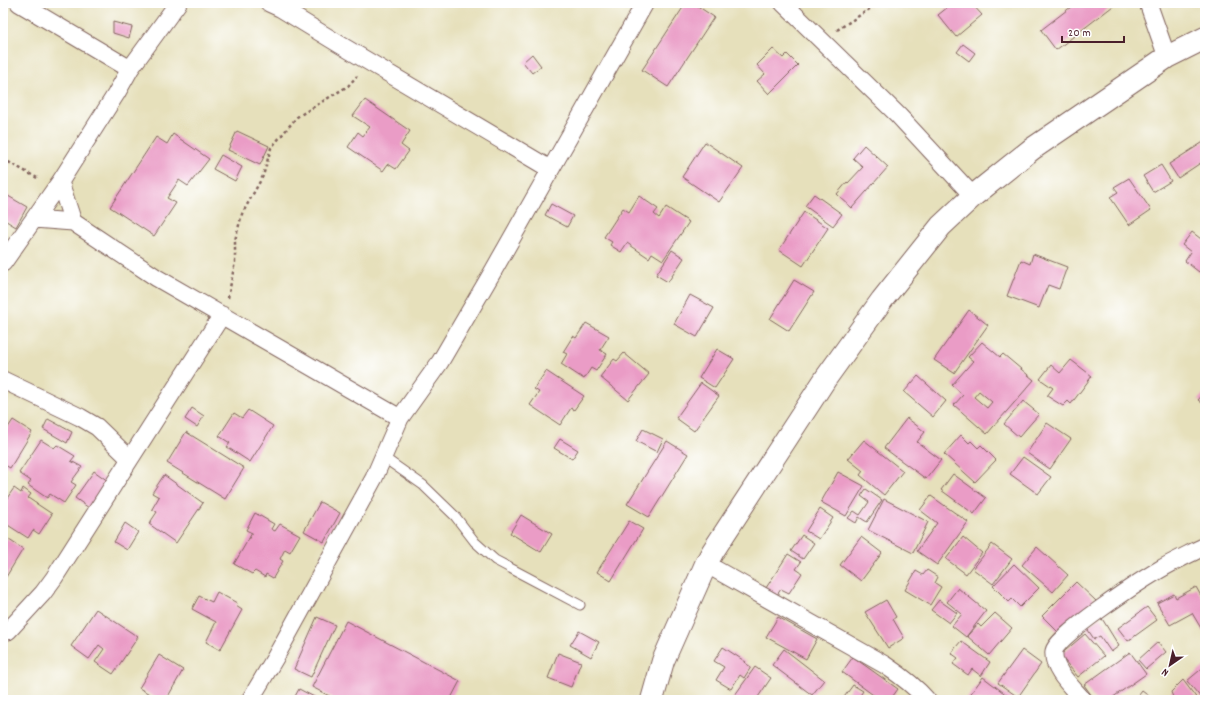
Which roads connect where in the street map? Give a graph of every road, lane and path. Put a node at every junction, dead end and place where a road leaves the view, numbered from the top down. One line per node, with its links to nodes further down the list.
1 (19, 3): 12 (street)
2 (178, 3): 12 (street)
3 (269, 3): 11 (street)
4 (645, 3): 14 (street)
5 (783, 3): 9 (street)
6 (879, 3): 9 (path)
7 (1148, 3): 10 (street)
8 (1205, 38): 10 (main road)
9 (821, 40): 16 (street)
10 (1167, 57): 16 (main road)
11 (369, 62): 14 (street); 20 (path)
12 (130, 69): 15 (street)
13 (3, 159): 15 (path)
14 (550, 168): 22 (street)
15 (57, 186): 17 (street); 18 (street)
16 (973, 196): 26 (main road)
17 (34, 219): 18 (street); 19 (street)
18 (73, 222): 20 (street)
19 (3, 263)
20 (222, 315): 22 (street); 24 (street)
21 (3, 380): 24 (street)
22 (400, 418): 23 (street)
23 (383, 457): 27 (lane); 29 (street)
24 (130, 459): 28 (street)
25 (1205, 546): 32 (street)
26 (706, 564): 30 (main road); 31 (street)
27 (580, 605)
28 (5, 632)
29 (250, 700)
30 (652, 700)
31 (927, 700)
32 (1083, 700)

